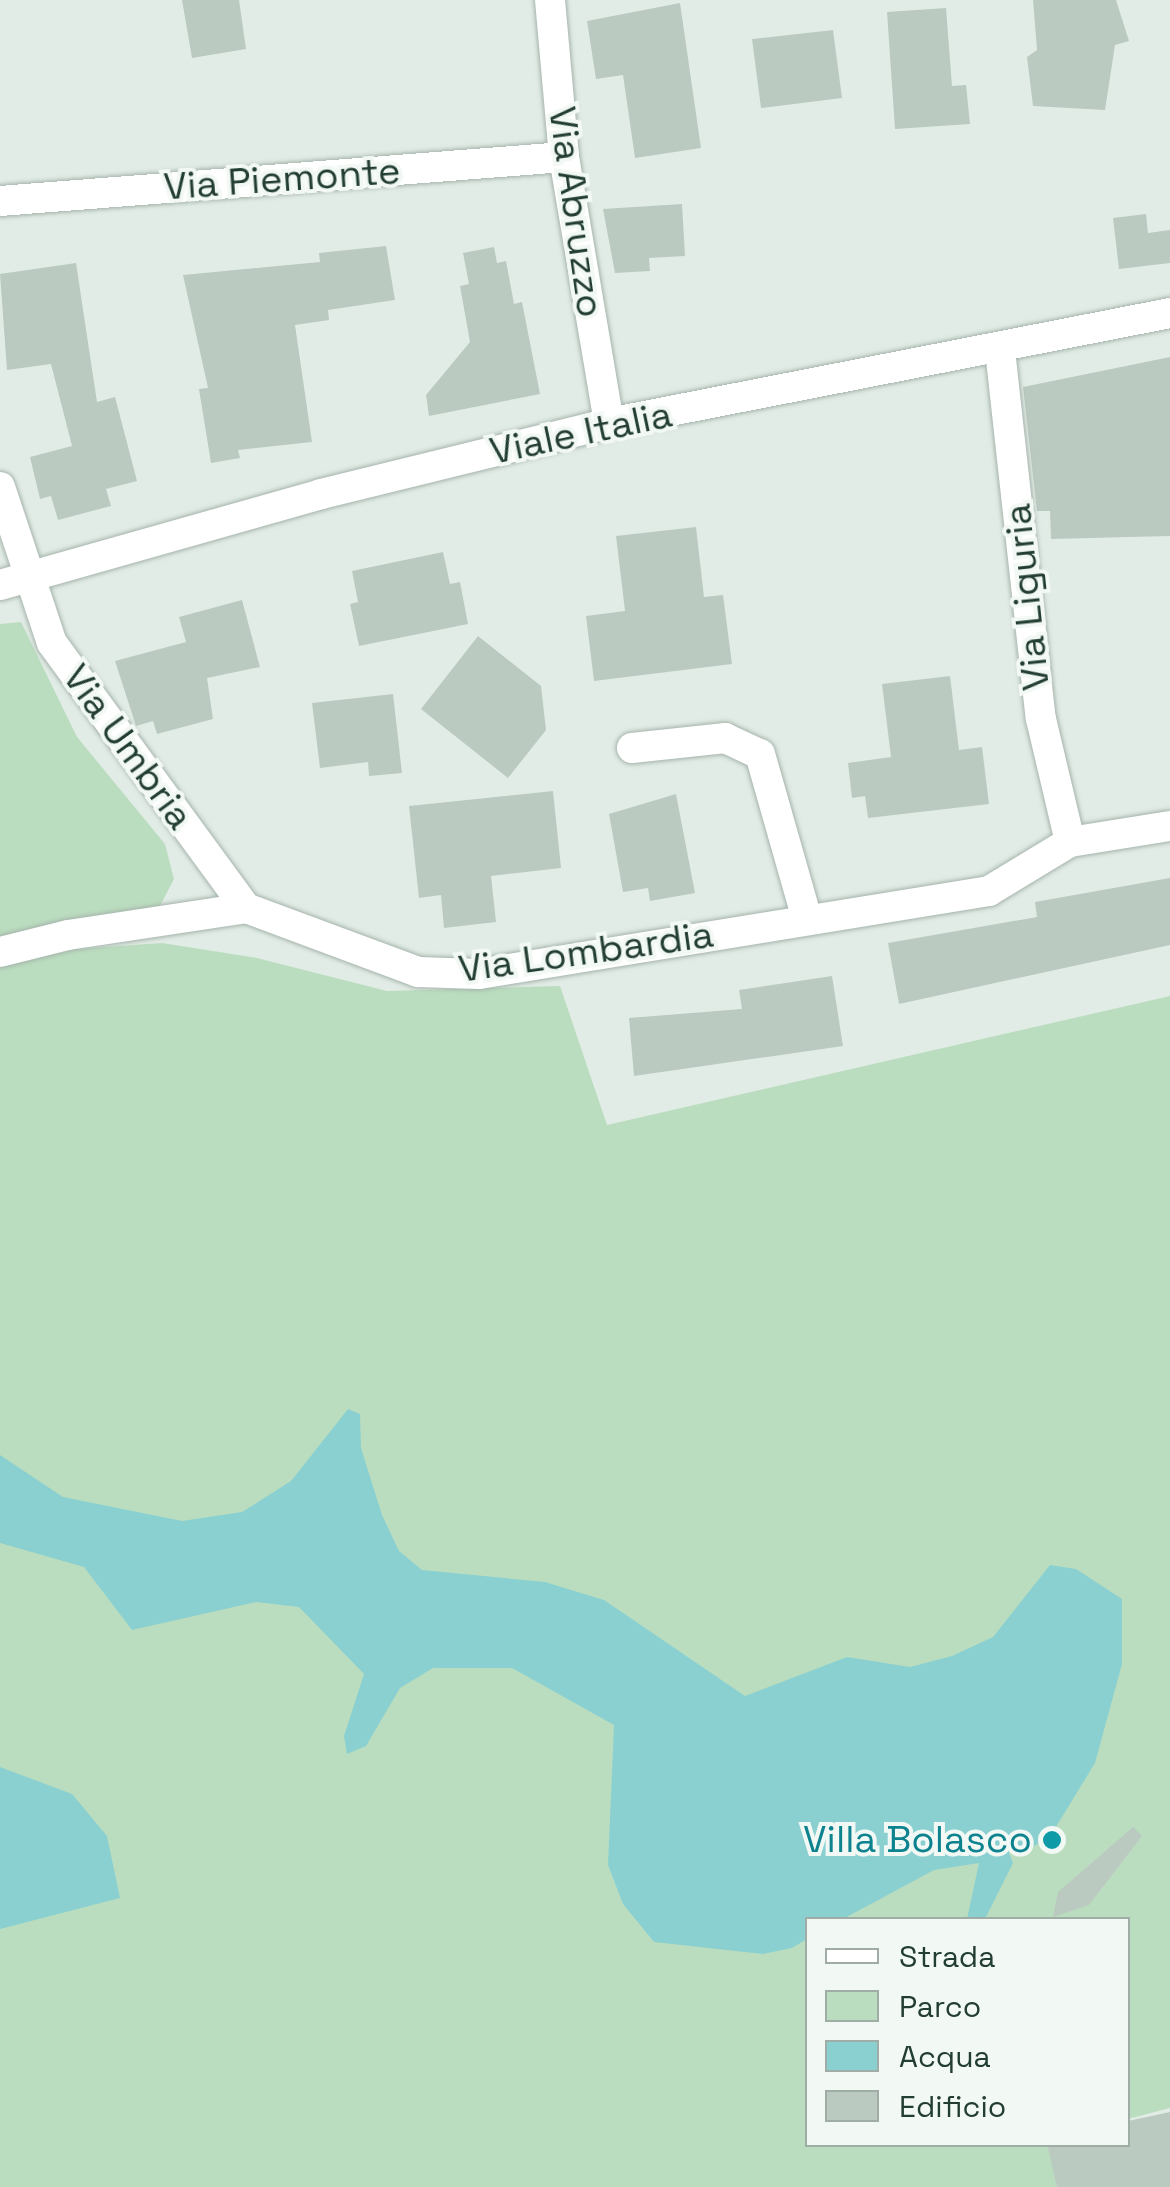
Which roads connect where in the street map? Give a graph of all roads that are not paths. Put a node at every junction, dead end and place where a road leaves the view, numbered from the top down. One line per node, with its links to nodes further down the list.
1 (550, 0): 2 (street, Via Abruzzo)
2 (564, 156): 3 (street, Via Piemonte); 6 (street, Via Abruzzo)
3 (0, 201)
4 (1170, 313): 5 (street, Viale Italia)
5 (1000, 350): 6 (street, Viale Italia); 12 (street, Via Liguria)
6 (610, 423): 8 (street, Viale Italia)
7 (0, 487): 8 (street, Via Umbria)
8 (30, 575): 9 (street, Viale Italia); 13 (street, Via Umbria)
9 (0, 585)
10 (632, 748): 14 (street)
11 (1170, 826): 12 (street, Via Lombardia)
12 (1070, 842): 14 (street, Via Lombardia)
13 (246, 908): 14 (street, Via Lombardia); 15 (street, Via Lombardia)
14 (807, 919)
15 (0, 952)

